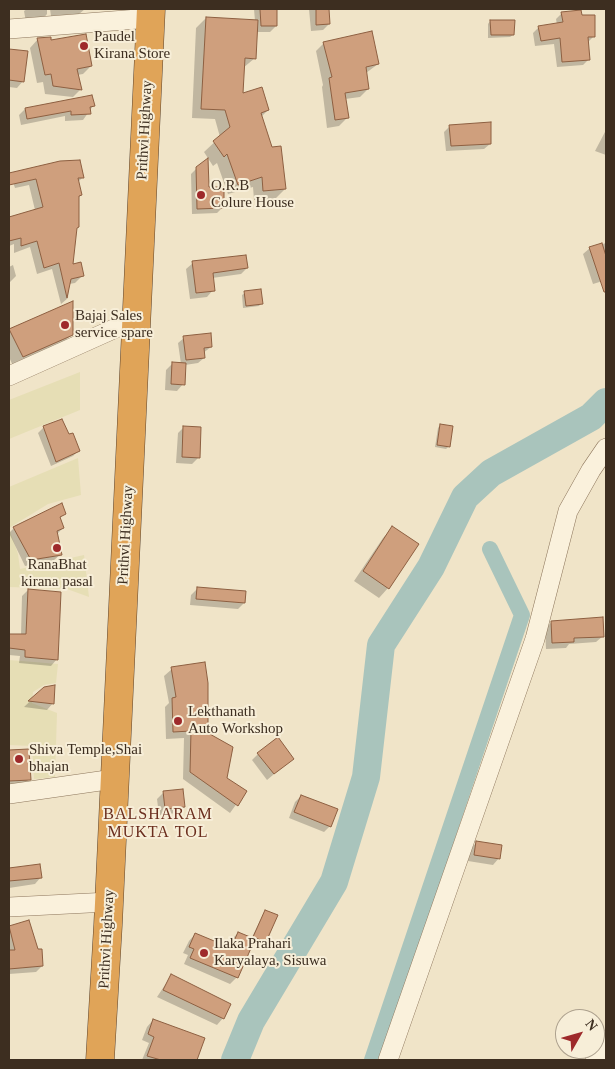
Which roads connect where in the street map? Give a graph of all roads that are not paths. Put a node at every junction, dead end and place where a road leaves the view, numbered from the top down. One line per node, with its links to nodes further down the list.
1 (151, 14): 2 (street); 3 (highway, Prithvi Highway)
2 (9, 29)
3 (136, 319): 4 (street); 6 (highway, Prithvi Highway)
4 (9, 376)
5 (606, 448): 12 (street)
6 (114, 779): 7 (street); 8 (highway, Prithvi Highway)
7 (9, 794)
8 (109, 902): 9 (street); 11 (highway, Prithvi Highway)
9 (9, 907)
10 (606, 1040): 13 (street)
11 (100, 1060)
12 (388, 1060)
13 (595, 1060)

